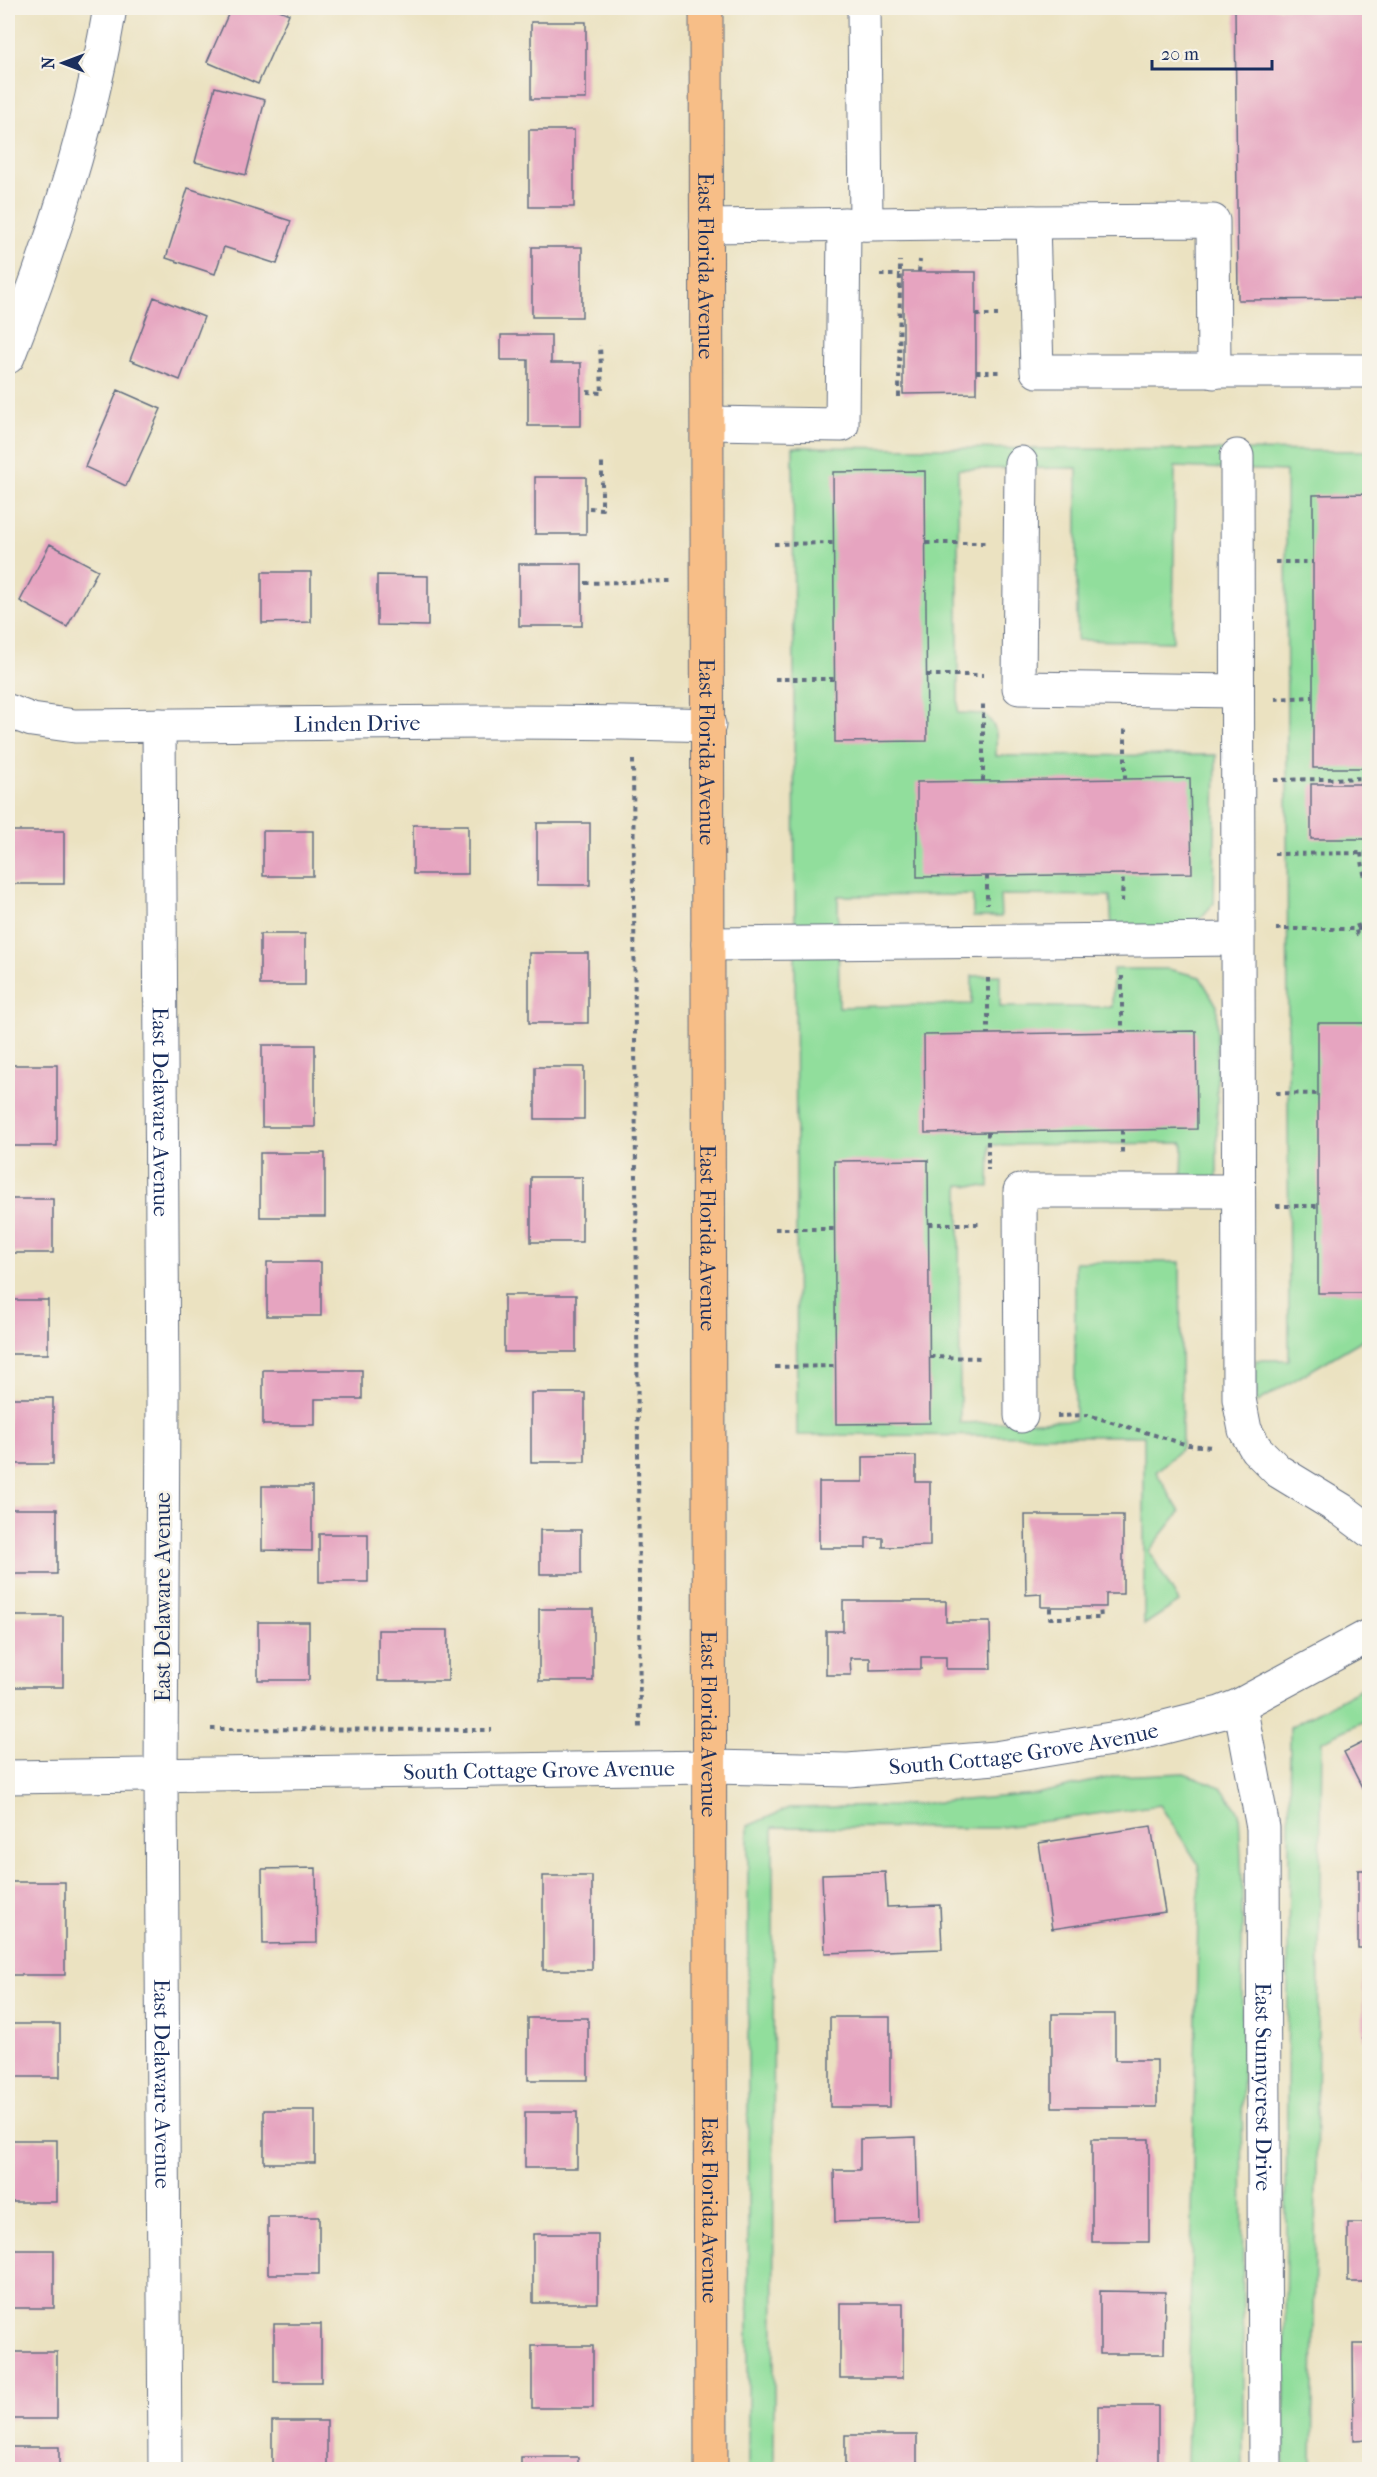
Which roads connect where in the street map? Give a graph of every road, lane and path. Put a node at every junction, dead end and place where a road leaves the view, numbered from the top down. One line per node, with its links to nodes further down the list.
1 (110, 8): 9 (street)
2 (706, 8): 7 (main road, East Florida Avenue)
3 (864, 8): 5 (street)
4 (1033, 222): 6 (street); 11 (street); 11 (street)
5 (855, 224): 6 (street); 7 (street); 14 (street)
6 (901, 224): 13 (path)
7 (706, 226): 14 (main road, East Florida Avenue)
8 (600, 345): 12 (path)
9 (8, 357)
10 (1370, 371): 11 (street)
11 (1214, 372)
12 (587, 392)
13 (899, 398)
14 (708, 423): 23 (main road, East Florida Avenue)
15 (1238, 456): 30 (street)
16 (602, 463): 18 (path)
17 (1021, 463): 22 (street)
18 (589, 508)
19 (834, 543): 21 (path)
20 (926, 543): 22 (path)
21 (774, 544)
22 (1020, 544): 28 (street)
23 (708, 581): 24 (path); 33 (main road, East Florida Avenue)
24 (585, 583)
25 (927, 675): 28 (path)
26 (775, 679): 27 (path)
27 (835, 679)
28 (1019, 682): 29 (street); 37 (path)
29 (1125, 689): 30 (street); 36 (path)
30 (1237, 691): 38 (street)
31 (8, 711): 32 (street, Linden Drive)
32 (159, 725): 33 (street, Linden Drive); 71 (street, East Delaware Avenue)
33 (709, 725): 50 (main road, East Florida Avenue)
34 (633, 758): 69 (path)
35 (1370, 778): 38 (path)
36 (1125, 779)
37 (983, 781)
38 (1237, 781): 41 (street)
39 (1370, 852): 40 (path)
40 (1361, 853): 41 (path); 42 (path)
41 (1238, 855): 47 (street)
42 (1370, 884)
43 (1370, 918): 46 (path)
44 (1360, 925): 45 (path)
45 (1355, 930): 46 (path); 47 (path); 48 (path)
46 (1365, 930): 49 (path)
47 (1238, 934): 50 (street); 51 (street)
48 (1360, 934)
49 (1370, 943)
50 (708, 944): 70 (main road, East Florida Avenue)
51 (1238, 1191): 53 (street); 61 (street)
52 (929, 1224): 53 (path)
53 (1020, 1224): 57 (street)
54 (775, 1229): 55 (path)
55 (834, 1229)
56 (930, 1357): 57 (path)
57 (1021, 1358): 60 (street)
58 (836, 1366): 59 (path)
59 (775, 1367)
60 (1021, 1416): 61 (path)
61 (1256, 1449): 62 (street)
62 (1370, 1531)
63 (1100, 1607): 64 (path)
64 (1050, 1608)
65 (1370, 1635): 66 (street, South Cottage Grove Avenue)
66 (1240, 1705): 70 (street, South Cottage Grove Avenue); 75 (street, East Sunnycrest Drive)
67 (211, 1729): 68 (path)
68 (497, 1730)
69 (629, 1730)
70 (711, 1767): 71 (street, South Cottage Grove Avenue); 74 (main road, East Florida Avenue)
71 (161, 1775): 72 (street, South Cottage Grove Avenue); 73 (street, East Delaware Avenue)
72 (8, 1777)
73 (165, 2469)
74 (711, 2469)
75 (1265, 2469)

